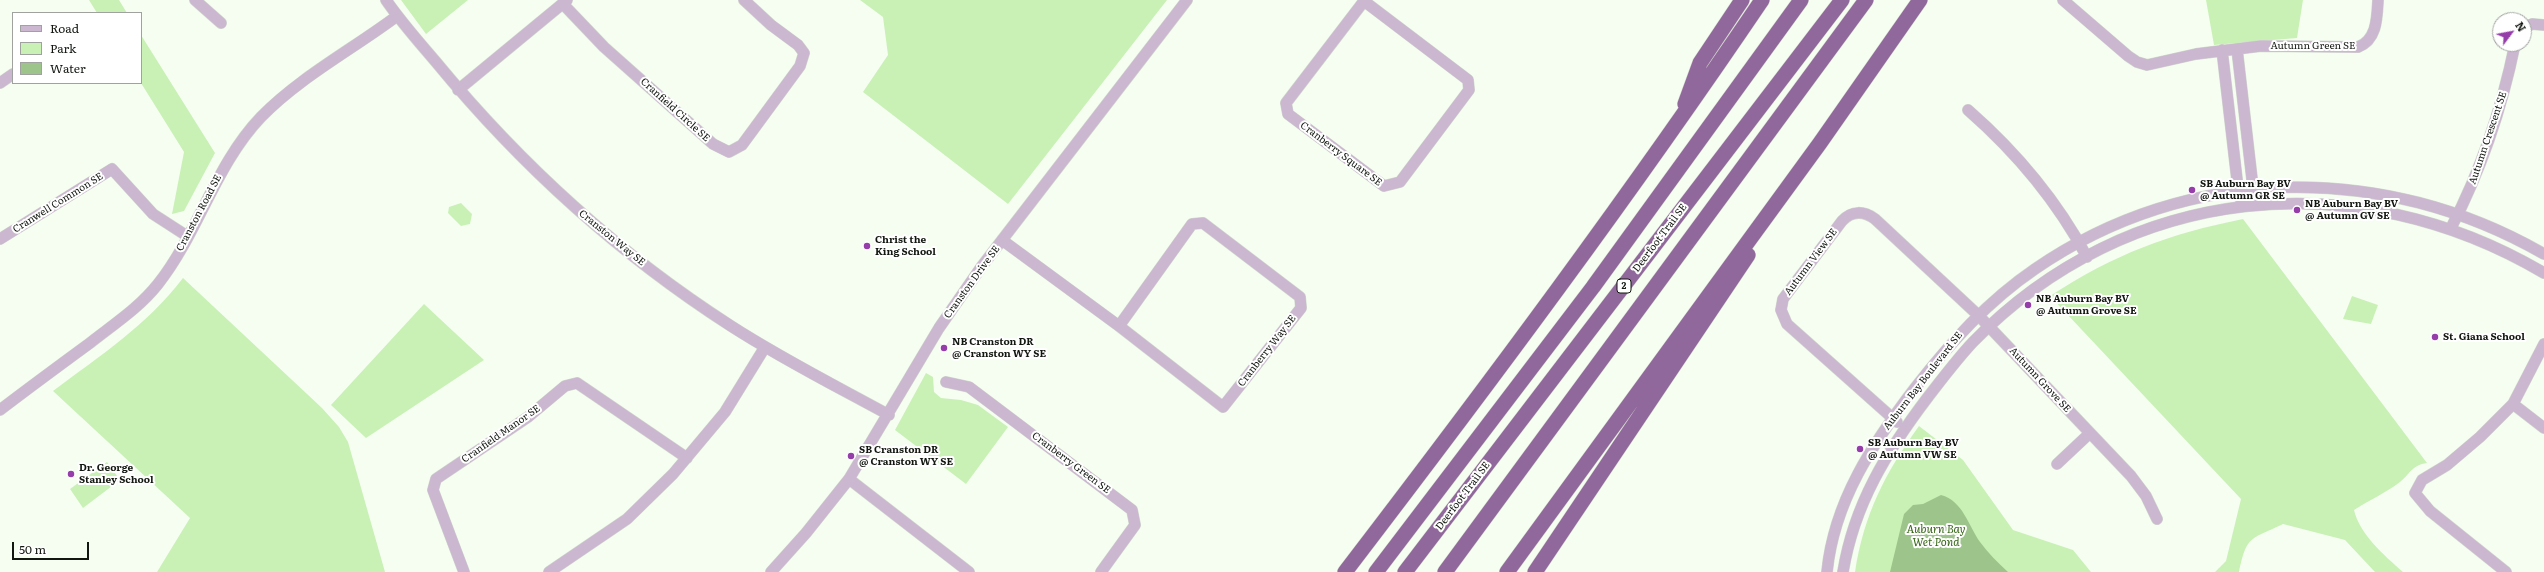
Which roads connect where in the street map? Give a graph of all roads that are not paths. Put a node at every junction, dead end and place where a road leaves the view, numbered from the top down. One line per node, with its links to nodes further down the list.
1 (195, 0): 16 (street)
2 (386, 0): 15 (street, Cranston Way SE)
3 (744, 0): 14 (street, Cranfield Circle SE)
4 (1187, 0): 36 (street, Cranston Drive SE)
5 (1364, 0): 5 (street, Cranberry Square SE)
6 (1742, 0): 26 (highway)
7 (1762, 0): 26 (highway)
8 (1801, 0): 64 (highway)
9 (1842, 0): 65 (highway, Deerfoot Trail SE / 2)
10 (1866, 0): 66 (highway)
11 (1920, 0): 27 (highway)
12 (2064, 0): 20 (street, Autumn Green SE)
13 (2378, 0): 19 (street, Autumn Green SE)
14 (565, 2): 24 (street, Cranfield Circle SE)
15 (397, 16): 24 (street, Cranston Way SE); 34 (street, Cranston Road SE)
16 (221, 24)
17 (2532, 24): 18 (street)
18 (2544, 25)
19 (2237, 49): 20 (street, Autumn Green SE); 28 (street)
20 (2222, 50): 29 (street)
21 (2513, 52): 32 (street, Autumn Crescent SE)
22 (12, 75): 23 (street)
23 (0, 83)
24 (458, 90): 45 (street, Cranston Way SE)
25 (1968, 110): 37 (street)
26 (1677, 126): 63 (highway)
27 (1793, 178): 67 (highway); 68 (highway)
28 (2253, 189): 29 (street, Auburn Bay Boulevard SE); 30 (street); 32 (street, Auburn Bay Boulevard SE)
29 (2238, 191): 31 (street); 37 (street, Auburn Bay Boulevard SE)
30 (2255, 205): 31 (street, Auburn Bay Boulevard SE); 33 (street, Auburn Bay Boulevard SE)
31 (2240, 207): 39 (street, Auburn Bay Boulevard SE)
32 (2458, 213): 33 (street, Autumn Crescent SE); 38 (street, Auburn Bay Boulevard SE)
33 (2450, 228): 40 (street, Auburn Bay Boulevard SE)
34 (187, 236): 35 (street, Cranwell Common SE); 48 (street, Cranston Road SE)
35 (0, 240)
36 (1002, 240): 42 (street, Cranberry Way SE); 49 (street, Cranston Drive SE)
37 (2079, 242): 39 (street); 41 (street, Auburn Bay Boulevard SE)
38 (2544, 254)
39 (2086, 257): 43 (street, Auburn Bay Boulevard SE)
40 (2544, 273)
41 (1978, 315): 43 (street, Autumn View SE); 50 (street, Auburn Bay Boulevard SE); 50 (street, Autumn View SE)
42 (1119, 326): 42 (street, Cranberry Way SE)
43 (1990, 326): 51 (street, Auburn Bay Boulevard SE); 53 (street, Autumn Grove SE)
44 (2544, 344): 47 (street)
45 (765, 347): 49 (street, Cranston Way SE); 54 (street)
46 (946, 382): 62 (street, Cranberry Green SE)
47 (2513, 404): 52 (street); 71 (street)
48 (0, 410)
49 (889, 415): 56 (street, Cranston Drive SE)
50 (1892, 418): 51 (street, Autumn View SE); 69 (street, Auburn Bay Boulevard SE)
51 (1904, 428): 70 (street, Auburn Bay Boulevard SE)
52 (2544, 428)
53 (2090, 433): 55 (street); 57 (street, Autumn Grove SE)
54 (687, 458): 58 (street, Cranfield Manor SE); 59 (street)
55 (2057, 464)
56 (850, 479): 60 (street, Cranston Drive SE); 61 (street)
57 (2157, 519)
58 (464, 572)
59 (549, 572)
60 (771, 572)
61 (969, 572)
62 (1101, 572)
63 (1345, 572)
64 (1376, 572)
65 (1405, 572)
66 (1445, 572)
67 (1507, 572)
68 (1535, 572)
69 (1827, 572)
70 (1843, 572)
71 (2506, 572)

